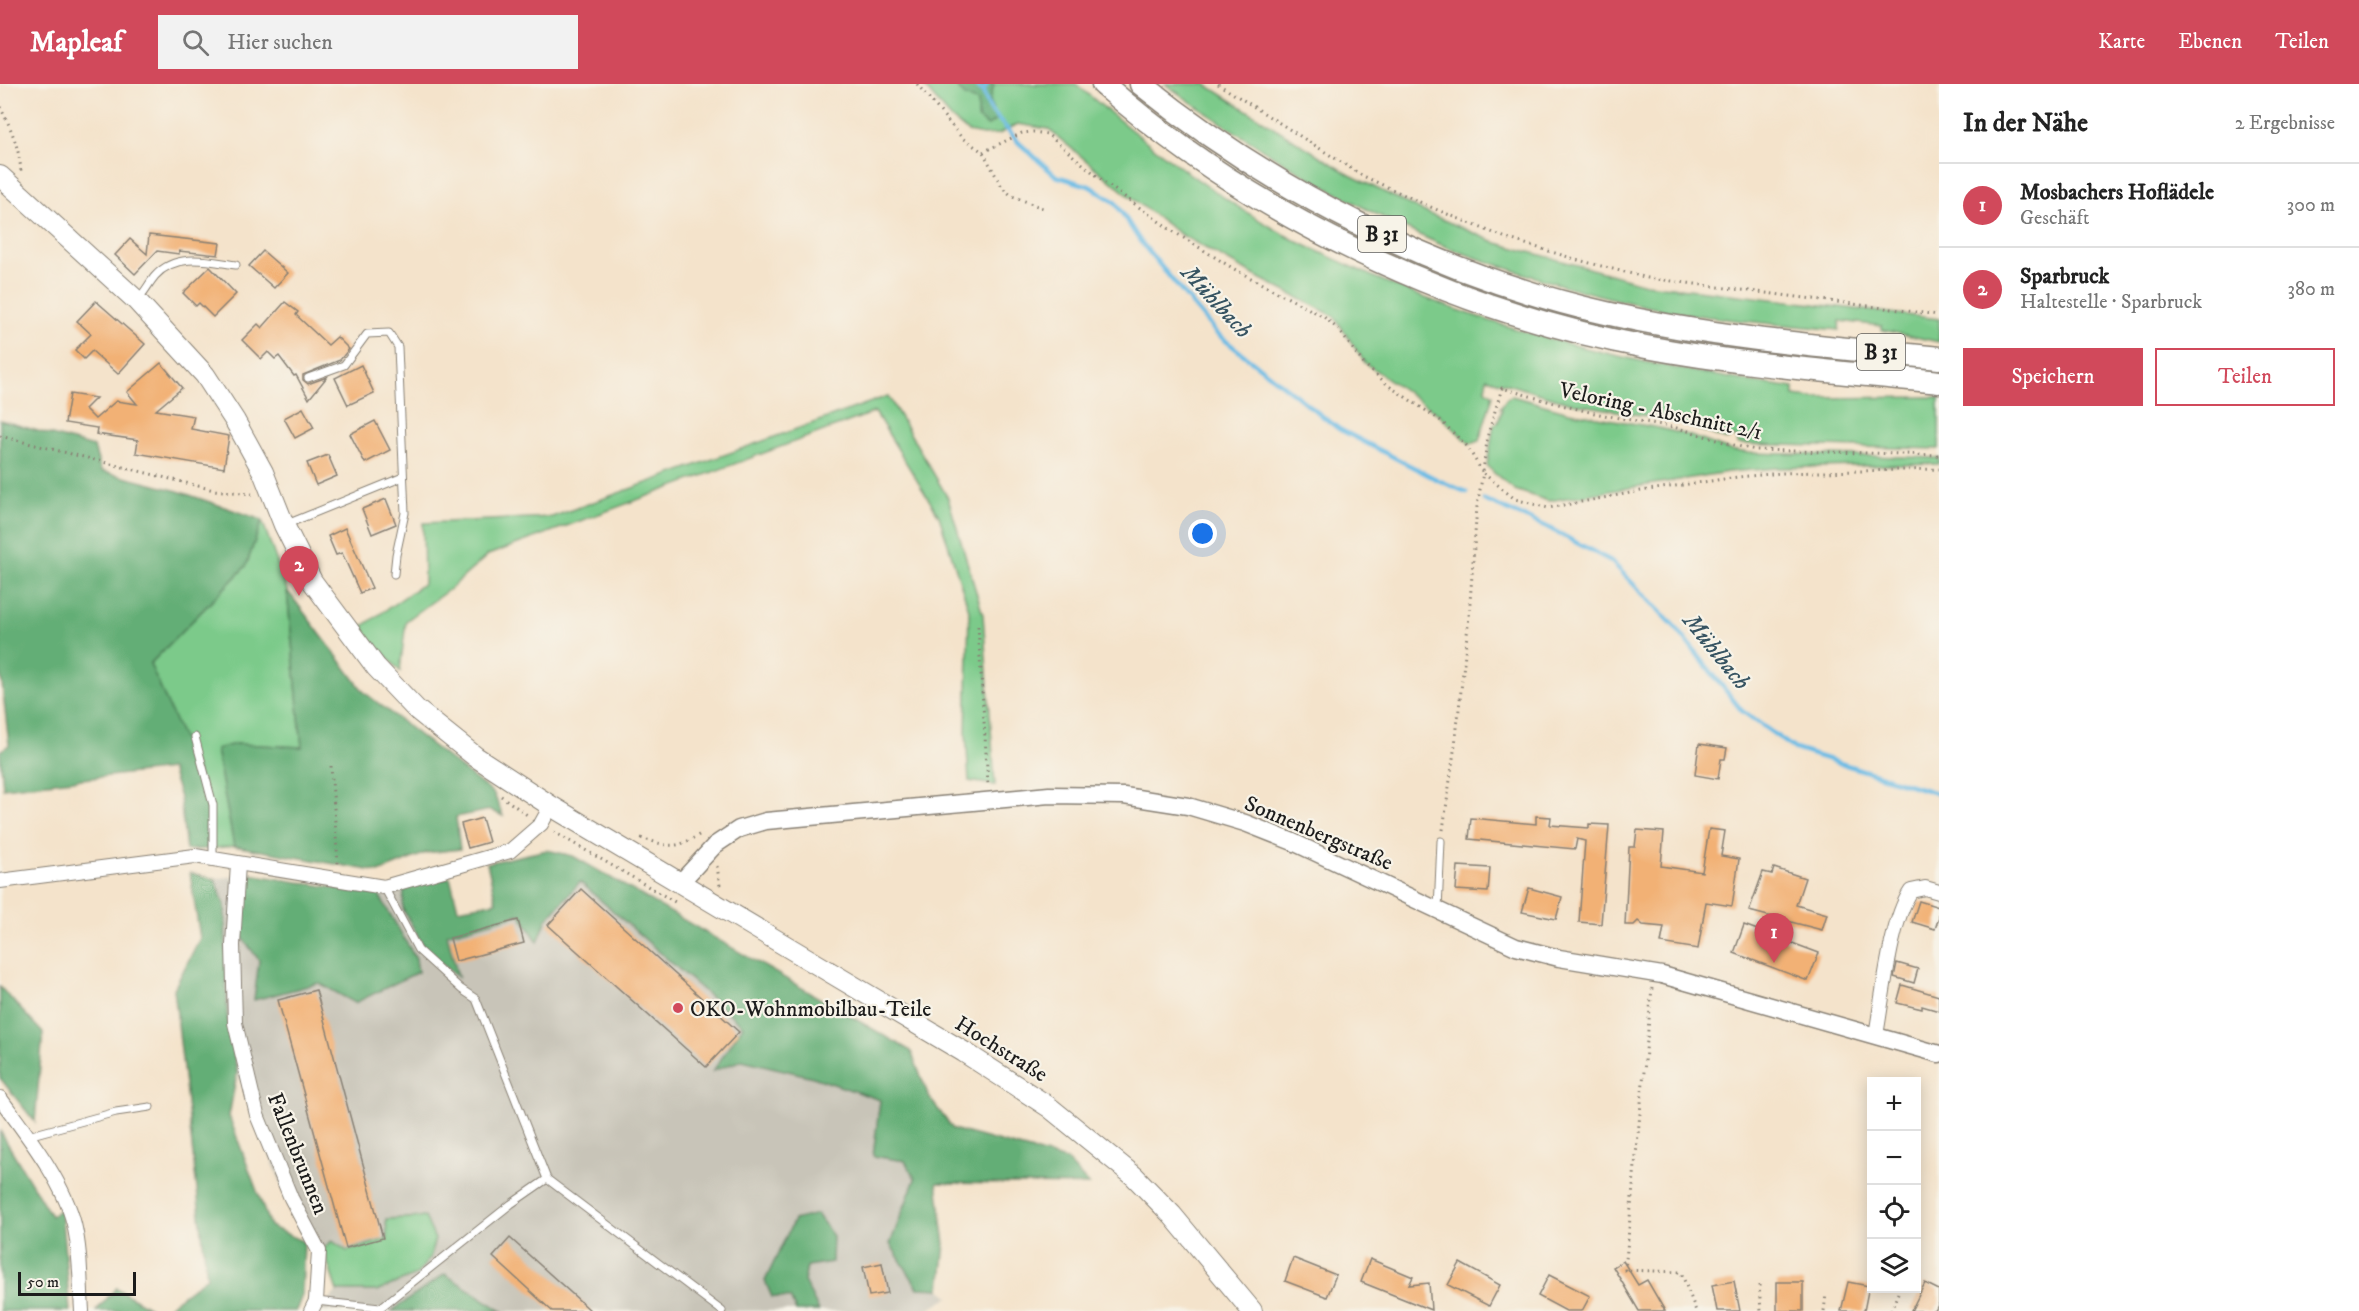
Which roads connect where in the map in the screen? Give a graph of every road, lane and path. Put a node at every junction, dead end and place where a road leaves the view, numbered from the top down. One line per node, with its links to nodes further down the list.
1 (917, 84): 6 (path)
2 (1102, 84): 15 (highway, B 31)
3 (1141, 84): 13 (highway, B 31)
4 (1218, 84): 12 (path)
5 (0, 107): 8 (path)
6 (983, 152): 9 (path); 19 (path)
7 (0, 176): 11 (main road, Hochstraße)
8 (22, 181)
9 (1044, 208)
10 (236, 265): 11 (lane)
11 (136, 300): 21 (main road, Hochstraße)
12 (1939, 315)
13 (1939, 358)
14 (308, 378): 20 (lane)
15 (1939, 382)
16 (0, 436): 21 (path)
17 (1939, 455): 19 (path, Veloring - Abschnitt 2/1)
18 (1939, 469): 19 (path)
19 (1483, 473): 32 (path)
20 (402, 477): 22 (lane); 23 (lane)
21 (270, 490): 22 (main road, Hochstraße)
22 (284, 525): 28 (main road, Hochstraße)
23 (394, 574)
24 (978, 626): 27 (path)
25 (195, 737): 33 (lane)
26 (331, 766): 36 (path)
27 (988, 789)
28 (551, 806): 29 (street); 38 (main road, Hochstraße)
29 (541, 824): 39 (street); 42 (path)
30 (705, 832): 31 (path)
31 (639, 837)
32 (1442, 841): 43 (lane)
33 (213, 858): 35 (street); 37 (street)
34 (721, 858): 40 (path)
35 (238, 864): 36 (street); 54 (street, Fallenbrunnen)
36 (339, 881): 39 (street)
37 (0, 882)
38 (680, 883): 43 (street, Sonnenbergstraße); 57 (main road, Hochstraße)
39 (384, 887): 50 (lane)
40 (723, 889)
41 (1939, 892): 45 (street)
42 (678, 904)
43 (1438, 910): 45 (street, Sonnenbergstraße)
44 (1655, 984): 58 (path)
45 (1876, 1035): 46 (street, Sonnenbergstraße)
46 (1939, 1054)
47 (0, 1098): 49 (street)
48 (150, 1107): 49 (lane)
49 (28, 1136): 55 (street)
50 (547, 1179): 54 (lane); 56 (lane)
51 (1759, 1285): 59 (path)
52 (1898, 1293): 61 (path)
53 (1826, 1294): 60 (path)
54 (314, 1306)
55 (82, 1311)
56 (722, 1311)
57 (1252, 1311)
58 (1696, 1311)
59 (1761, 1311)
60 (1824, 1311)
61 (1891, 1311)

